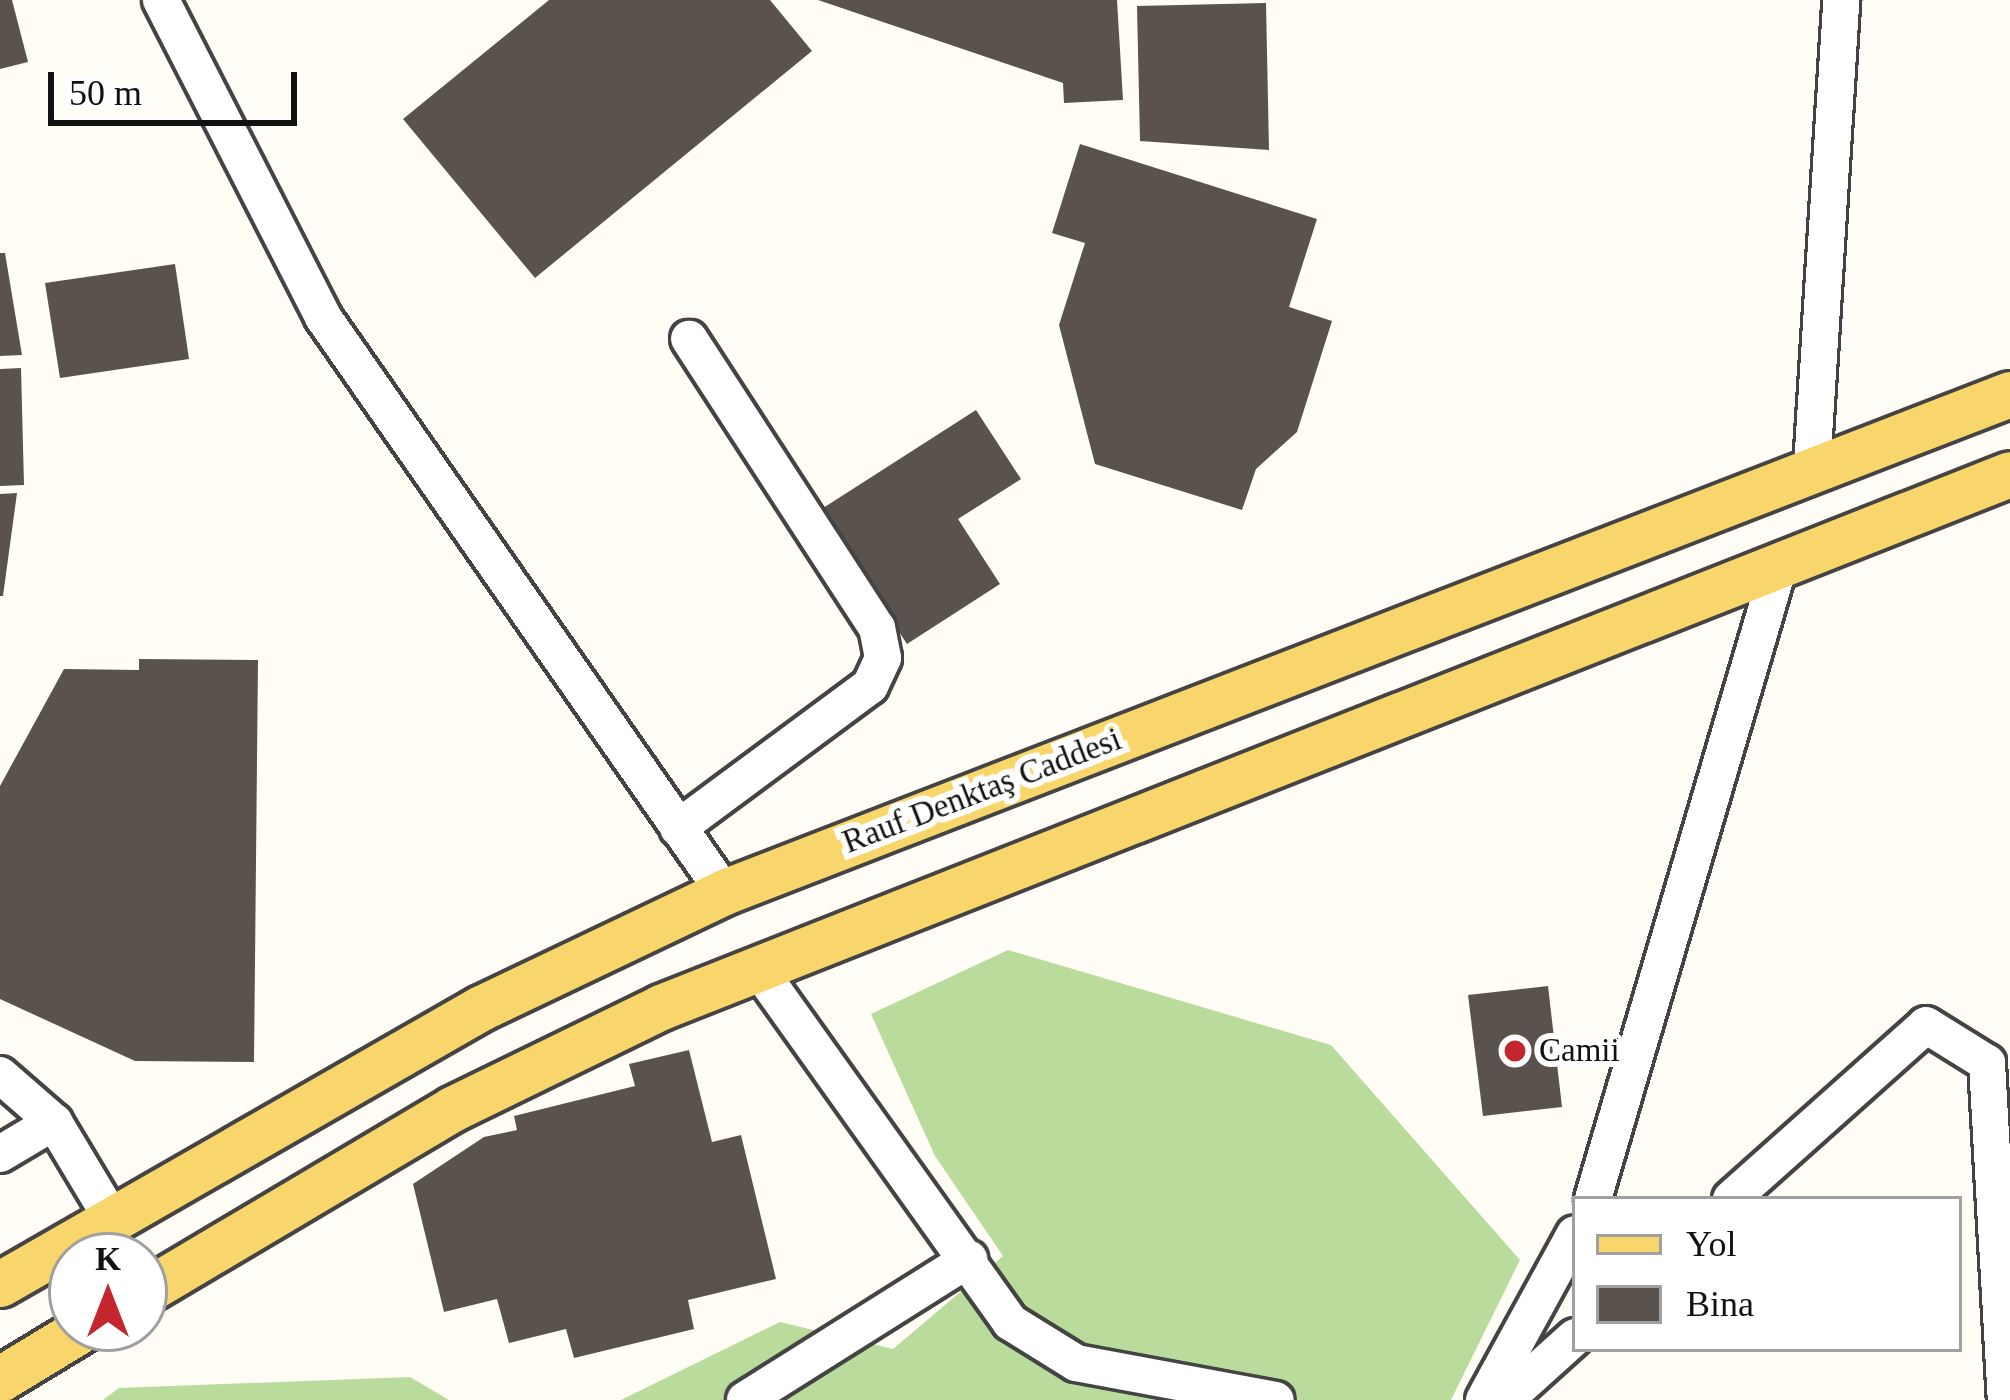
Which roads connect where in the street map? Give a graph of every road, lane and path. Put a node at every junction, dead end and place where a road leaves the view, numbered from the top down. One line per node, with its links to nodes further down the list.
1 (161, 0): 8 (street)
2 (1841, 0): 5 (street)
3 (689, 338): 8 (street)
4 (2010, 394): 5 (main road, Rauf Denktaş Caddesi)
5 (1812, 467): 9 (main road, Rauf Denktaş Caddesi)
6 (2010, 474): 7 (main road)
7 (1779, 566): 10 (main road); 14 (street)
8 (678, 828): 9 (street)
9 (724, 892): 16 (main road, Rauf Denktaş Caddesi)
10 (757, 967): 18 (street); 19 (main road)
11 (0, 1075): 12 (street)
12 (54, 1122): 13 (street); 16 (street)
13 (0, 1154)
14 (1594, 1196)
15 (1734, 1196): 28 (street)
16 (112, 1220): 20 (main road, Rauf Denktaş Caddesi)
17 (1572, 1239): 26 (street)
18 (969, 1259): 24 (street); 25 (street)
19 (168, 1278)
20 (0, 1284)
21 (1572, 1340): 27 (street)
22 (48, 1350): 23 (main road)
23 (0, 1379)
24 (745, 1400)
25 (1276, 1400)
26 (1484, 1400)
27 (1505, 1400)
28 (2006, 1400)

